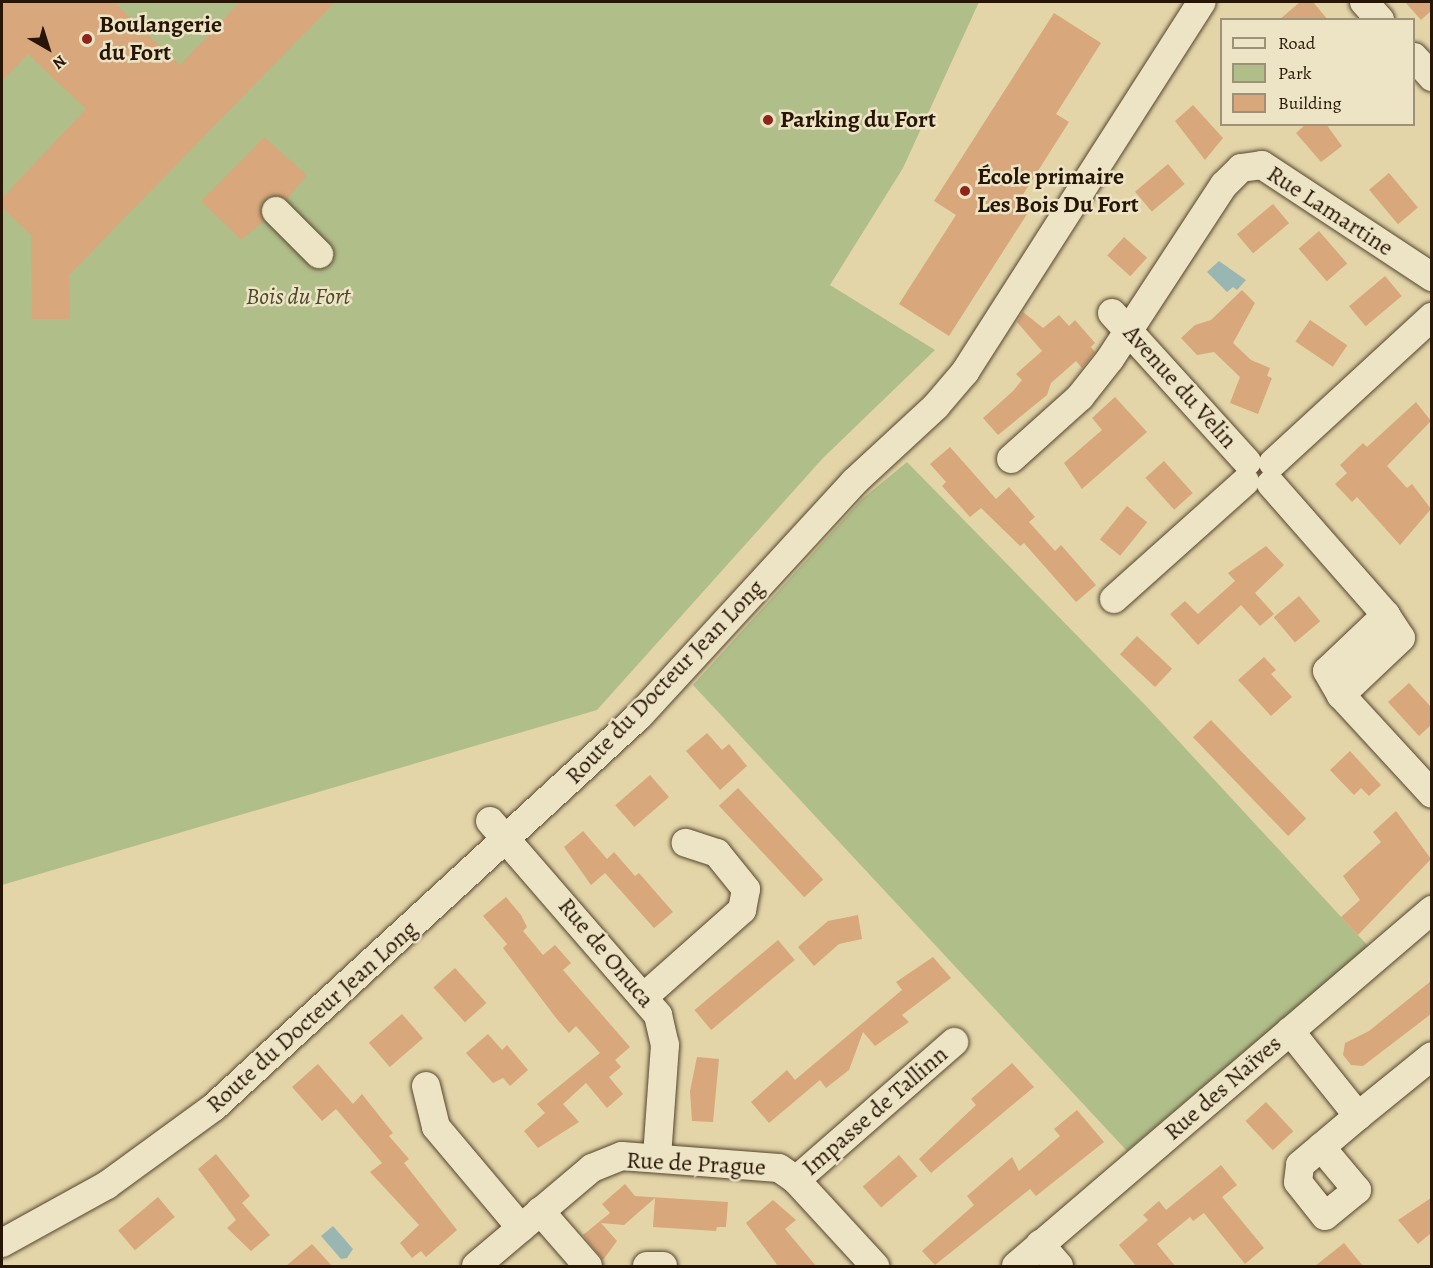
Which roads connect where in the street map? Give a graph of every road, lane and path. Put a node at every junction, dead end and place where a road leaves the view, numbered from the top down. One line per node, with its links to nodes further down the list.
1 (1202, 2): 15 (street, Route du Docteur Jean Long)
2 (1364, 2): 3 (street)
3 (1378, 18)
4 (1415, 59): 5 (street)
5 (1431, 77)
6 (276, 211): 7 (street)
7 (319, 254)
8 (1431, 278): 10 (street, Rue Lamartine)
9 (1431, 317): 12 (street)
10 (1120, 322): 11 (street, Rue Lamartine); 12 (street, Avenue du Velin)
11 (1011, 459)
12 (1259, 473): 13 (street); 14 (street, Avenue du Velin)
13 (1114, 599)
14 (1431, 794)
15 (498, 831): 18 (street, Rue de Onuca); 28 (street, Route du Docteur Jean Long)
16 (686, 843): 18 (street)
17 (1431, 910): 19 (street, Rue des Naïves)
18 (645, 996): 25 (street, Rue de Onuca)
19 (1290, 1031): 23 (street); 29 (street, Rue des Naïves)
20 (954, 1042): 26 (street, Impasse de Tallinn)
21 (1431, 1056): 23 (street)
22 (426, 1086): 27 (street)
23 (1358, 1116): 24 (street)
24 (1321, 1147)
25 (657, 1157): 26 (street, Rue de Prague); 27 (street, Rue de Prague)
26 (796, 1180): 36 (street, Rue de Prague)
27 (531, 1220): 32 (street, Rue de Prague); 33 (street)
28 (2, 1244)
29 (1040, 1244): 37 (street, Rue des Naïves); 38 (street)
30 (2, 1258): 31 (street)
31 (6, 1266)
32 (476, 1266)
33 (588, 1266)
34 (647, 1266): 35 (street)
35 (663, 1266)
36 (875, 1266)
37 (1016, 1266)
38 (1059, 1266)

